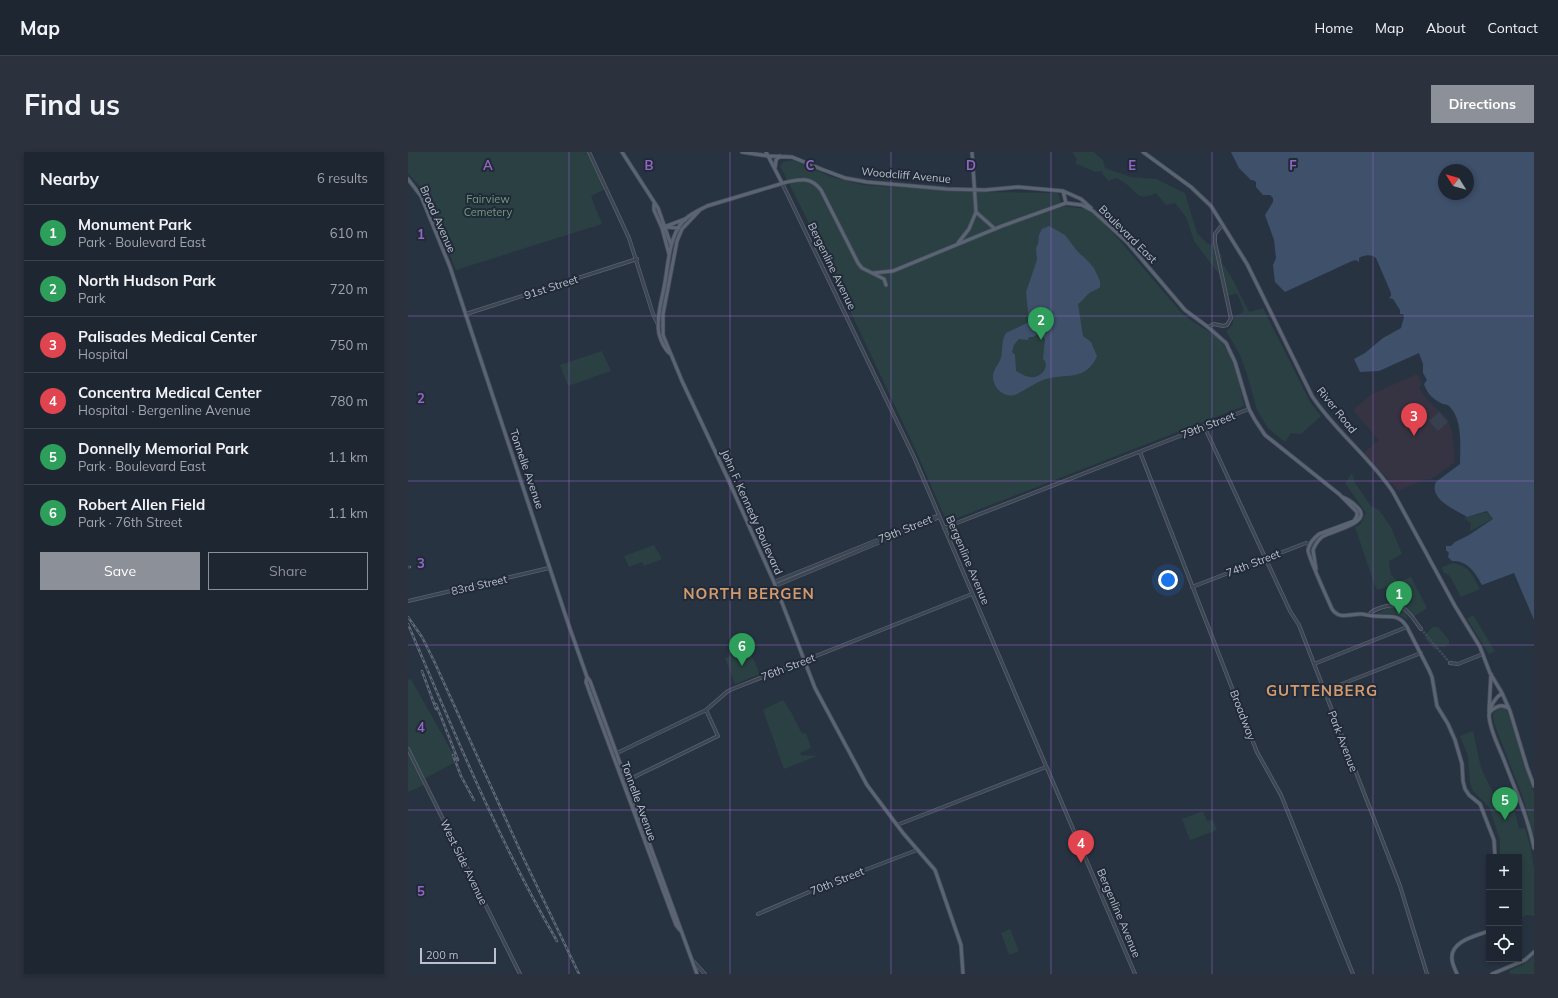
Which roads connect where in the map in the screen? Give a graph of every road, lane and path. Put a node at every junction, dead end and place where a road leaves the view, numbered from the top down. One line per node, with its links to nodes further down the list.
1 (589, 152): 27 (street)
2 (622, 152): 20 (main road)
3 (742, 152): 7 (main road)
4 (766, 152): 7 (main road, Bergenline Avenue)
5 (972, 152): 12 (main road)
6 (1143, 152): 19 (main road, River Road)
7 (768, 156): 8 (main road); 9 (main road, Bergenline Avenue)
8 (780, 156): 9 (main road); 12 (main road, Woodcliff Avenue)
9 (775, 168): 11 (main road, Bergenline Avenue)
10 (408, 179): 28 (main road, Broad Avenue)
11 (782, 183): 15 (main road, John F. Kennedy Boulevard); 29 (main road); 40 (street, Bergenline Avenue)
12 (975, 190): 13 (main road, Woodcliff Avenue); 17 (main road)
13 (1063, 192): 14 (main road); 16 (main road, Woodcliff Avenue)
14 (1066, 203): 16 (main road, Boulevard East); 23 (main road)
15 (699, 211): 18 (main road, John F. Kennedy Boulevard); 22 (main road, John F. Kennedy Boulevard)
16 (1094, 211): 33 (main road, Boulevard East)
17 (976, 212): 23 (main road); 24 (main road)
18 (685, 219): 20 (main road); 21 (main road, John F. Kennedy Boulevard)
19 (1222, 225): 33 (street); 56 (main road, River Road)
20 (664, 227): 21 (main road); 25 (main road); 26 (main road)
21 (678, 228): 22 (main road); 25 (main road, John F. Kennedy Boulevard)
22 (682, 229): 26 (main road, John F. Kennedy Boulevard)
23 (995, 229): 24 (main road)
24 (957, 244): 29 (main road)
25 (672, 247): 26 (main road, John F. Kennedy Boulevard)
26 (672, 255): 32 (main road, John F. Kennedy Boulevard); 34 (main road, John F. Kennedy Boulevard)
27 (637, 259): 31 (street, 91st Street); 32 (street)
28 (450, 267): 31 (main road, Tonnelle Avenue)
29 (873, 273): 30 (main road)
30 (886, 285)
31 (466, 314): 45 (main road, Tonnelle Avenue)
32 (659, 326): 34 (street); 35 (main road, John F. Kennedy Boulevard)
33 (1208, 327): 36 (main road, Boulevard East)
34 (662, 333): 35 (main road, John F. Kennedy Boulevard)
35 (669, 353): 47 (main road, John F. Kennedy Boulevard)
36 (1249, 409): 37 (street, 79th Street); 39 (main road, Boulevard East)
37 (1204, 426): 38 (street, 79th Street); 44 (street, Park Avenue)
38 (1140, 452): 41 (street, 79th Street); 49 (street, Broadway)
39 (1342, 497): 42 (main road, Boulevard East); 43 (main road, Boulevard East)
40 (939, 516): 41 (street, Bergenline Avenue); 47 (street, 79th Street); 48 (street, 79th Street)
41 (944, 528): 50 (street, Bergenline Avenue)
42 (1310, 544): 43 (street); 44 (street, 74th Street); 46 (main road)
43 (1314, 546): 46 (main road)
44 (1265, 558): 49 (street, 74th Street); 59 (street, Park Avenue)
45 (550, 568): 51 (street, 83rd Street); 61 (main road, Tonnelle Avenue)
46 (1316, 570): 52 (main road)
47 (774, 582): 48 (main road, John F. Kennedy Boulevard)
48 (775, 586): 57 (main road, John F. Kennedy Boulevard)
49 (1192, 587): 87 (street, Broadway)
50 (972, 594): 57 (street, 76th Street); 70 (street, Bergenline Avenue)
51 (408, 601)
52 (1370, 615): 53 (main road); 54 (street)
53 (1408, 627): 55 (main road); 59 (street)
54 (1421, 629)
55 (1421, 653): 62 (street); 76 (main road)
56 (1483, 654): 58 (street); 60 (main road, River Road)
57 (805, 661): 64 (street, 76th Street); 73 (main road, John F. Kennedy Boulevard)
58 (1450, 663)
59 (1314, 664): 62 (street, Park Avenue)
60 (1490, 673): 63 (main road, River Road); 66 (main road)
61 (587, 677): 68 (main road, Tonnelle Avenue); 69 (main road, Tonnelle Avenue)
62 (1324, 691): 88 (street, Park Avenue)
63 (1502, 693): 65 (main road, River Road); 66 (main road)
64 (706, 710): 68 (street, 76th Street); 71 (street)
65 (1510, 711): 66 (main road); 72 (main road, River Road)
66 (1489, 713): 74 (main road)
67 (408, 749): 82 (street, West Side Avenue)
68 (616, 754): 69 (street, 76th Street); 71 (main road, Tonnelle Avenue)
69 (612, 756): 78 (main road, Tonnelle Avenue)
70 (1046, 767): 73 (street); 86 (street, Bergenline Avenue)
71 (626, 781): 78 (main road, Tonnelle Avenue)
72 (1534, 786)
73 (896, 825): 75 (main road, John F. Kennedy Boulevard)
74 (1534, 848)
75 (917, 850): 77 (street, 70th Street); 85 (main road, John F. Kennedy Boulevard)
76 (1495, 854)
77 (758, 914)
78 (680, 930): 81 (main road, Tonnelle Avenue)
79 (1486, 932): 89 (main road)
80 (1534, 952): 90 (main road)
81 (691, 959): 83 (main road, Tonnelle Avenue); 84 (street)
82 (520, 974)
83 (696, 974)
84 (705, 974)
85 (963, 974)
86 (1135, 974)
87 (1353, 974)
88 (1427, 974)
89 (1457, 974)
90 (1492, 974)

